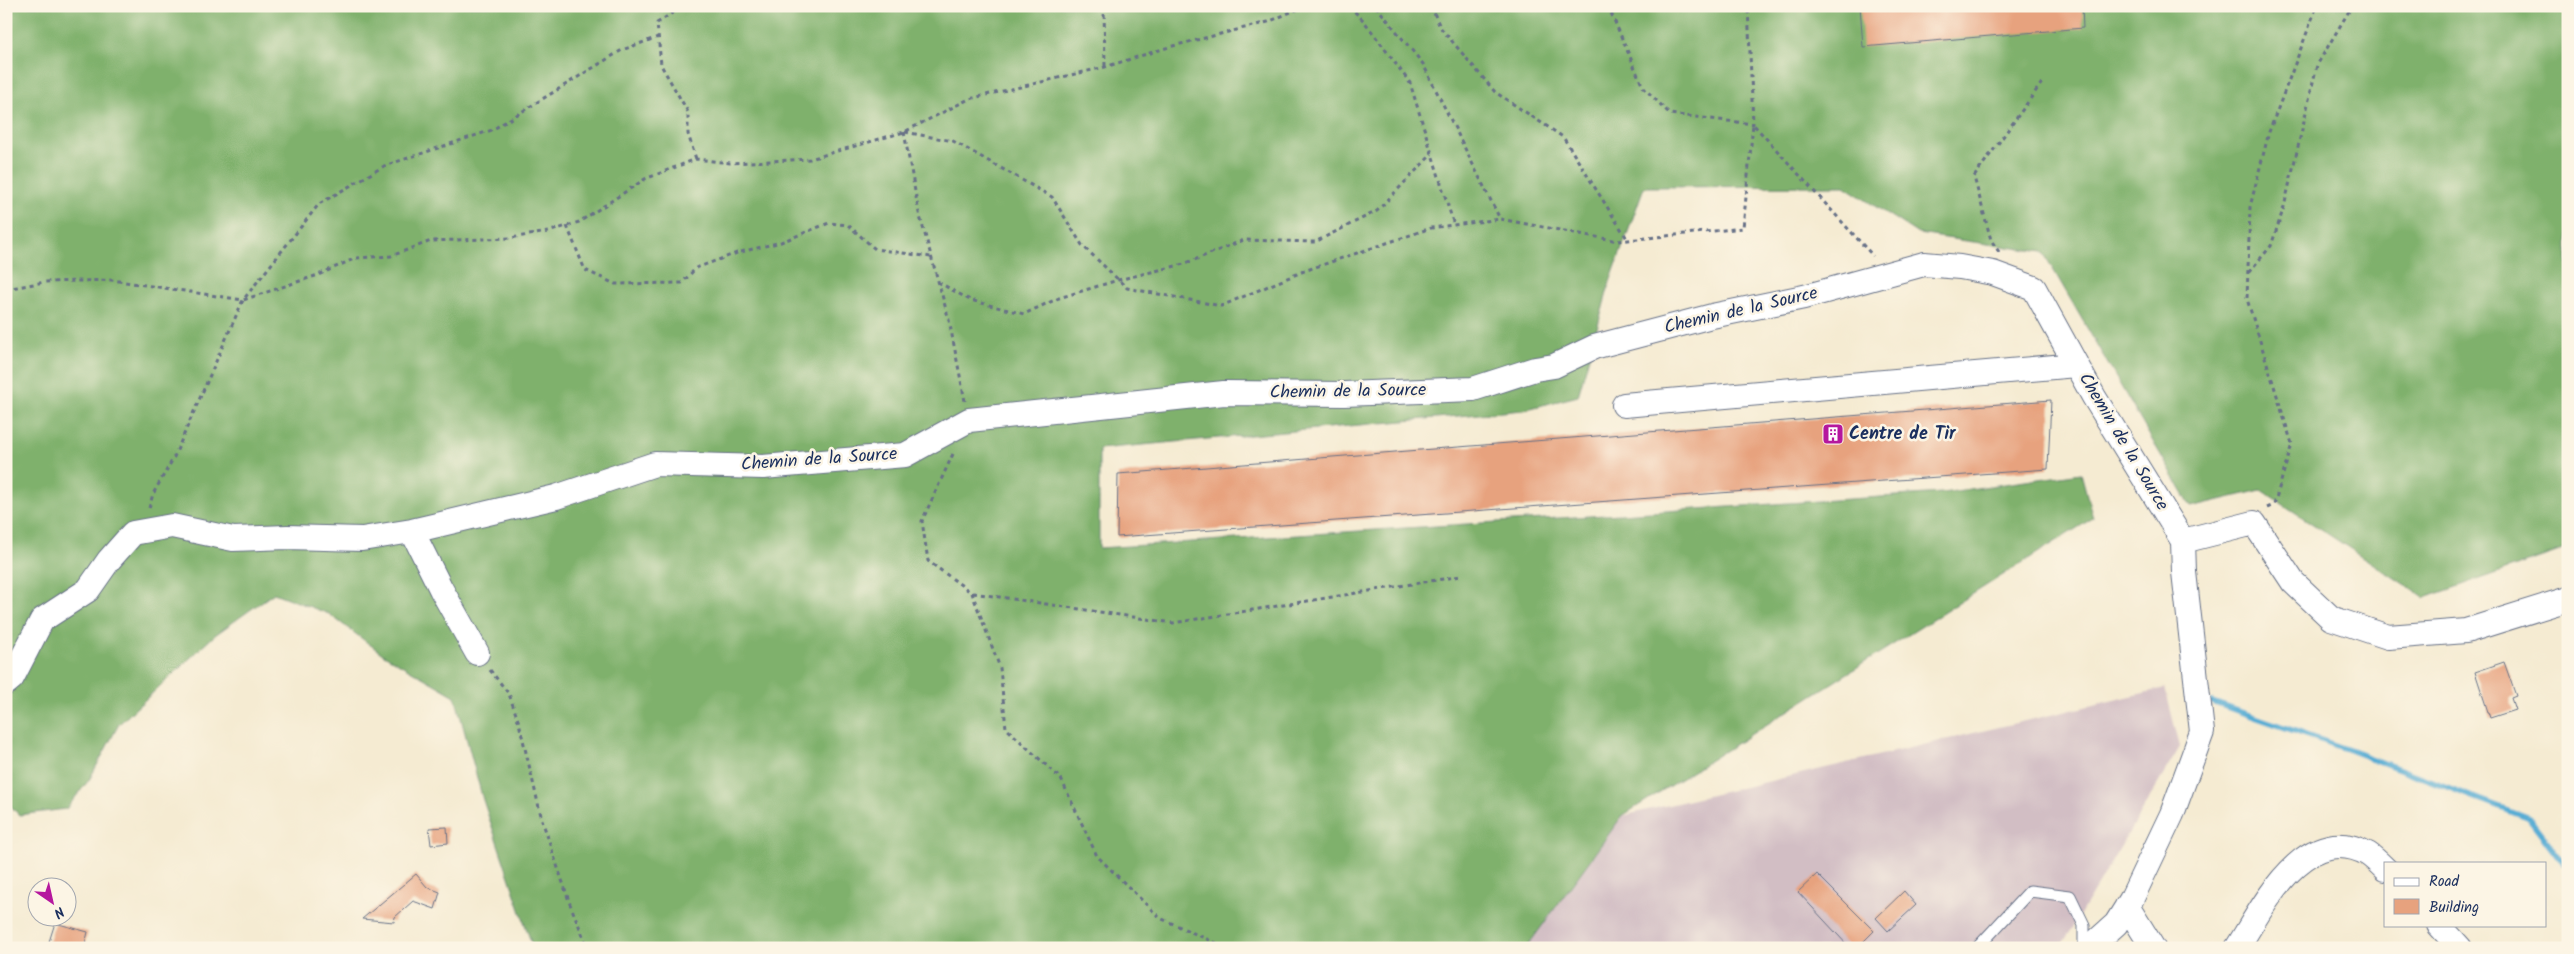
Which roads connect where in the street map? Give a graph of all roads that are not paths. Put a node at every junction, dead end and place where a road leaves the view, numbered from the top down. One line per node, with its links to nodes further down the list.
1 (2076, 365): 2 (street); 3 (street, Chemin de la Source); 4 (street, Chemin de la Source)
2 (1624, 405)
3 (412, 531): 6 (street); 7 (street, Chemin de la Source)
4 (2183, 541): 5 (street); 9 (street, Chemin de la Source)
5 (2568, 599)
6 (477, 652)
7 (6, 683)
8 (2384, 868): 15 (street)
9 (2127, 906): 13 (street, Chemin de la Source); 14 (street)
10 (2440, 926): 16 (street)
11 (1977, 948): 12 (lane)
12 (2084, 948)
13 (2089, 948)
14 (2153, 948)
15 (2237, 948)
16 (2460, 948)

